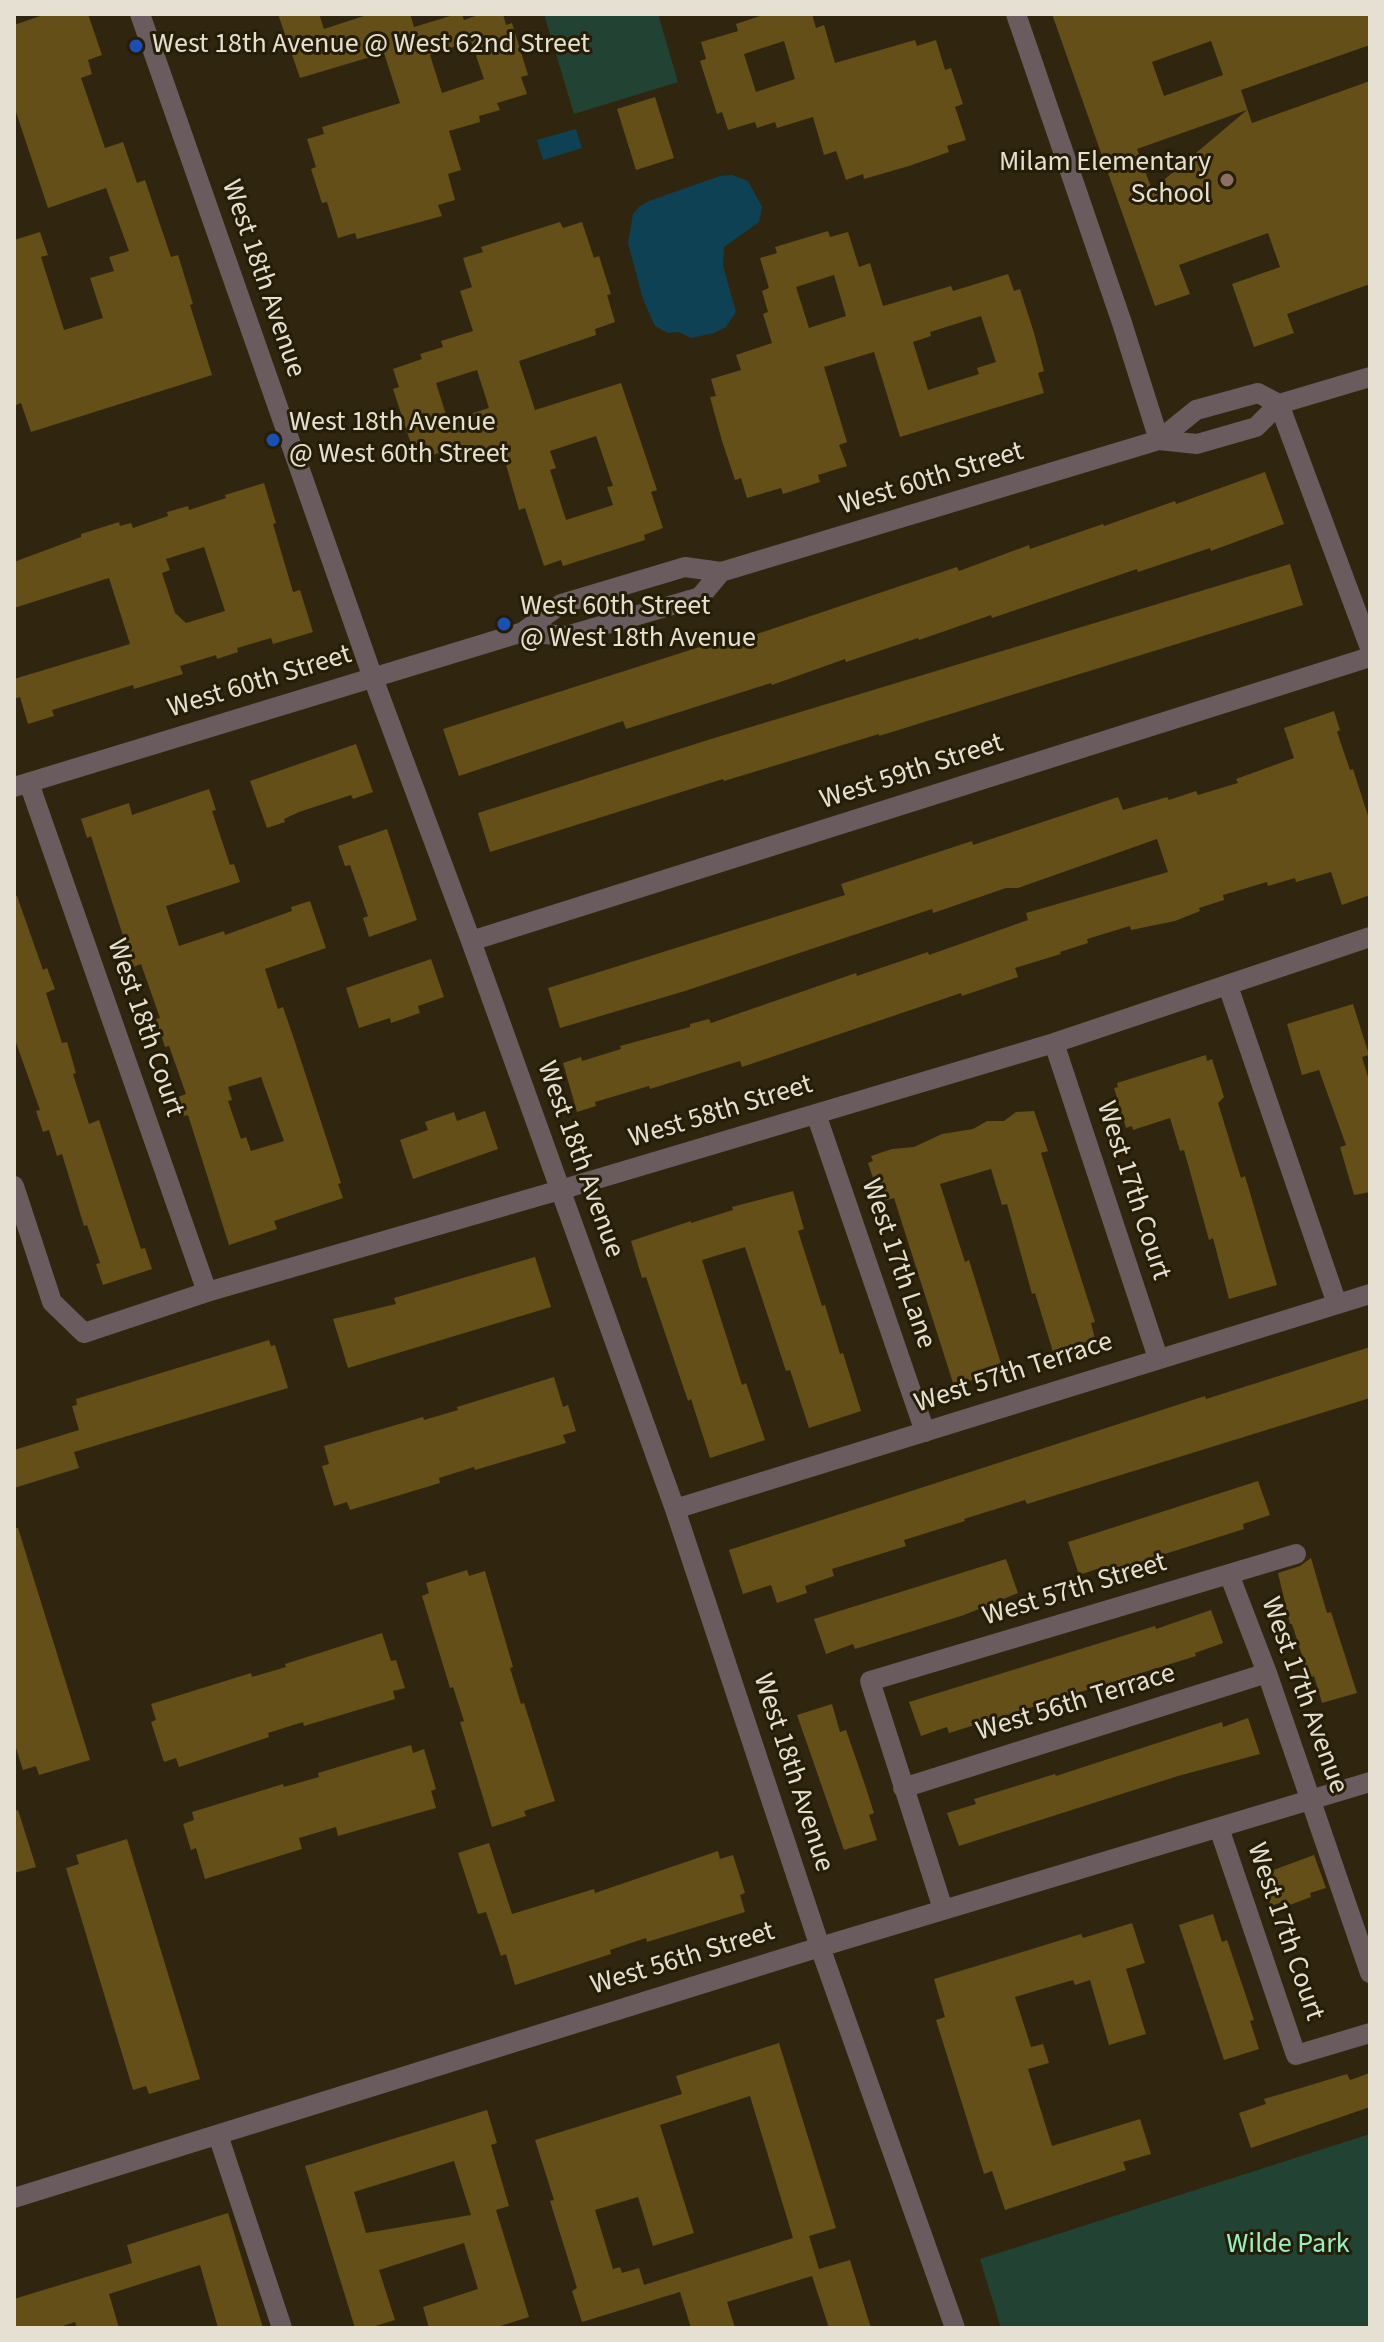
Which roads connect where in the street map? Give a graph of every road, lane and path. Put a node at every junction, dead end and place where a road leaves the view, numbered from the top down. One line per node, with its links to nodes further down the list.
1 (140, 14): 10 (street, West 18th Avenue)
2 (1016, 14): 5 (street)
3 (1370, 377): 4 (street, West 60th Street)
4 (1279, 404): 5 (street, West 60th Street); 5 (street, West 60th Street); 8 (street)
5 (1159, 440): 6 (street, West 60th Street)
6 (721, 572): 7 (street, West 60th Street); 7 (street, West 60th Street)
7 (523, 632): 10 (street, West 60th Street)
8 (1370, 648)
9 (1370, 657): 13 (street, West 59th Street)
10 (373, 678): 11 (street, West 60th Street); 13 (street, West 18th Avenue)
11 (21, 785): 19 (street, West 18th Court)
12 (1370, 937): 14 (street, West 58th Street)
13 (471, 941): 18 (street, West 18th Avenue)
14 (1228, 986): 15 (street, West 58th Street); 21 (street)
15 (1054, 1043): 16 (street, West 58th Street); 22 (street, West 17th Court)
16 (816, 1114): 18 (street, West 58th Street); 23 (street, West 17th Lane)
17 (14, 1186): 19 (street, West 58th Street)
18 (560, 1190): 19 (street, West 58th Street); 24 (street, West 18th Avenue)
19 (207, 1292)
20 (1370, 1294): 21 (street, West 57th Terrace)
21 (1337, 1304): 22 (street, West 57th Terrace)
22 (1158, 1358): 23 (street, West 57th Terrace)
23 (925, 1432): 24 (street, West 57th Terrace)
24 (675, 1509): 33 (street, West 18th Avenue)
25 (1296, 1554): 26 (street, West 57th Street)
26 (1229, 1574): 27 (street, West 17th Avenue); 29 (street, West 57th Street)
27 (1267, 1673): 29 (street, West 56th Terrace); 30 (street, West 17th Avenue)
28 (1370, 1782): 30 (street, West 56th Street)
29 (903, 1788): 32 (street)
30 (1311, 1800): 31 (street, West 56th Street); 34 (street, West 17th Avenue)
31 (1219, 1828): 32 (street, West 56th Street); 35 (street, West 17th Court)
32 (943, 1909): 33 (street, West 56th Street)
33 (820, 1947): 36 (street, West 56th Street); 39 (street, West 18th Avenue)
34 (1370, 1973)
35 (1370, 2033)
36 (218, 2135): 37 (street, West 56th Street); 38 (street)
37 (14, 2198)
38 (282, 2328)
39 (955, 2328)

